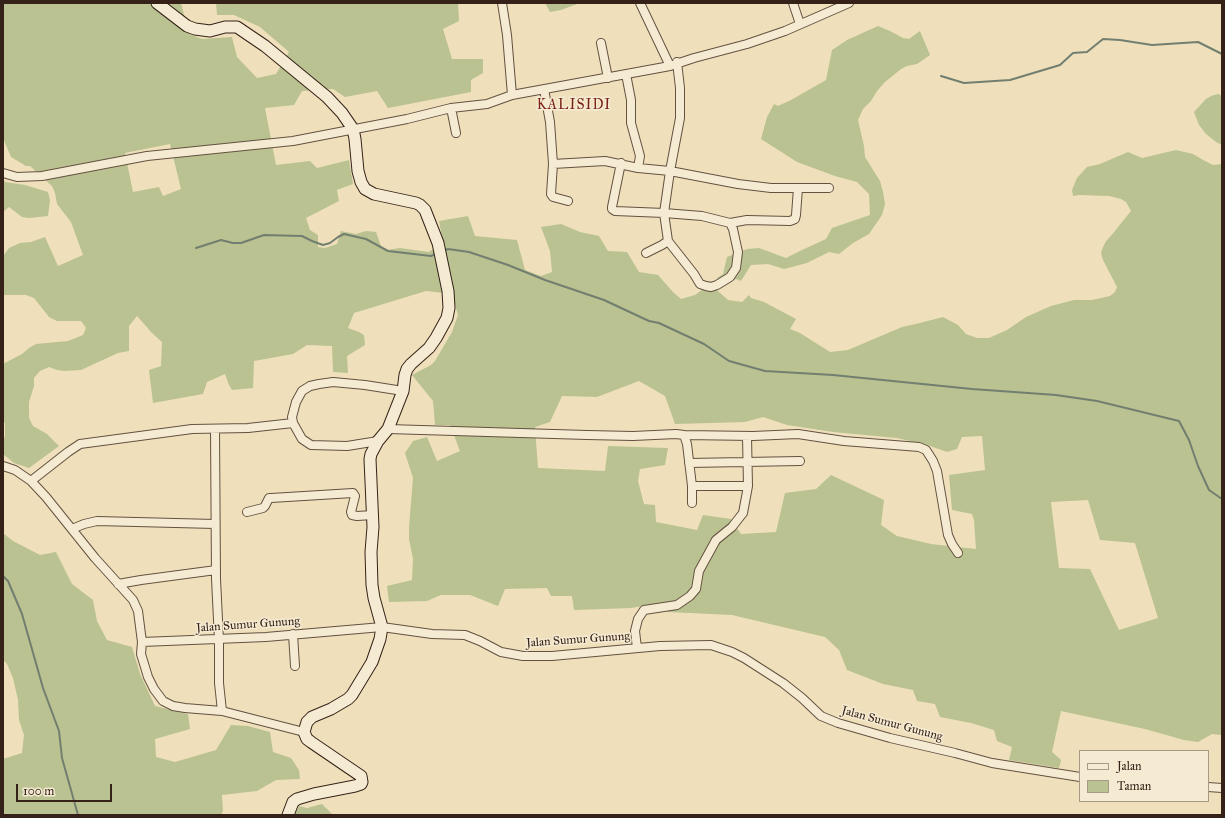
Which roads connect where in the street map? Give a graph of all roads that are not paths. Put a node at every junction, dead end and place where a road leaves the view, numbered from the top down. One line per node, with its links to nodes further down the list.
1 (157, 3): 14 (street)
2 (502, 3): 12 (street)
3 (640, 3): 8 (street)
4 (793, 3): 6 (street)
5 (849, 3): 6 (street)
6 (800, 24): 8 (street)
7 (601, 43): 10 (street)
8 (673, 64): 9 (street); 19 (street)
9 (626, 74): 10 (street); 18 (street)
10 (608, 78): 11 (street)
11 (544, 89): 12 (street); 17 (street)
12 (512, 95): 13 (street)
13 (451, 108): 14 (street); 15 (street)
14 (352, 129): 20 (street); 28 (street)
15 (456, 133)
16 (621, 163): 17 (street); 18 (street); 24 (street)
17 (553, 164): 23 (street)
18 (638, 168): 19 (street)
19 (670, 171): 21 (street); 24 (street)
20 (3, 173)
21 (798, 188): 22 (street); 25 (street)
22 (829, 188)
23 (568, 201)
24 (664, 213): 25 (street); 26 (street)
25 (730, 224): 26 (street)
26 (668, 241): 27 (street)
27 (646, 253)
28 (403, 390): 29 (street); 31 (street)
29 (293, 423): 30 (street); 34 (street)
30 (215, 429): 39 (street); 45 (street)
31 (388, 429): 32 (street); 34 (street)
32 (684, 435): 33 (street); 37 (street)
33 (746, 436): 36 (street); 47 (street)
34 (378, 441): 44 (street)
35 (800, 461): 36 (street)
36 (747, 462): 37 (street); 41 (street)
37 (689, 463): 40 (street)
38 (3, 466): 39 (street)
39 (31, 481): 46 (street)
40 (692, 486): 41 (street); 42 (street)
41 (748, 486): 54 (street)
42 (692, 502)
43 (248, 512): 44 (street)
44 (373, 515): 50 (street)
45 (215, 524): 46 (street); 48 (street)
46 (72, 529): 49 (street)
47 (958, 553)
48 (216, 570): 49 (street); 52 (street)
49 (118, 584): 53 (street)
50 (382, 627): 51 (street, Jalan Sumur Gunung); 54 (street, Jalan Sumur Gunung); 57 (street)
51 (293, 634): 52 (street, Jalan Sumur Gunung); 55 (street)
52 (219, 640): 53 (street, Jalan Sumur Gunung); 56 (street)
53 (142, 642): 56 (street)
54 (637, 648): 58 (street, Jalan Sumur Gunung)
55 (295, 666)
56 (222, 711): 57 (street)
57 (304, 732): 61 (street)
58 (1079, 777)
59 (1209, 787): 60 (street)
60 (1222, 788)
61 (288, 815)

